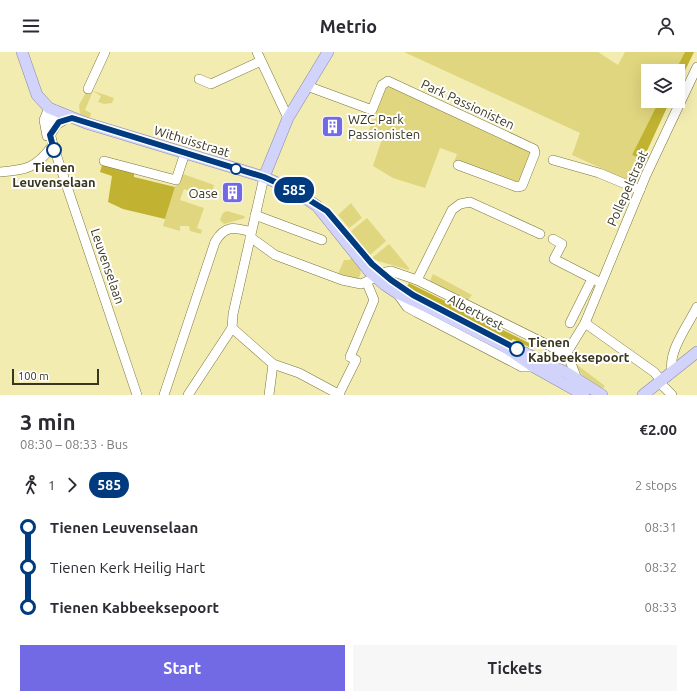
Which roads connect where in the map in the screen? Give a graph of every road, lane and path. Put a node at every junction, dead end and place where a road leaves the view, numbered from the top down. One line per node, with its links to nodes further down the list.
1 (19, 52): 11 (main road)
2 (22, 52): 11 (main road)
3 (105, 52): 10 (street)
4 (257, 52): 6 (street)
5 (328, 52): 9 (main road)
6 (261, 61): 8 (street); 12 (street)
7 (696, 71): 22 (street, Pollepelstraat)
8 (199, 79)
9 (307, 86): 12 (main road); 19 (street, Park Passionisten)
10 (88, 89)
11 (51, 112): 13 (main road, Withuisstraat); 14 (street, Leuvenselaan); 15 (street, Leuvenselaan)
12 (288, 118): 21 (main road)
13 (69, 119): 14 (street); 16 (main road, Withuisstraat)
14 (50, 135): 15 (street, Leuvenselaan)
15 (53, 145): 20 (street); 48 (street, Leuvenselaan)
16 (184, 153): 18 (street); 21 (main road, Withuisstraat)
17 (553, 160): 22 (street)
18 (104, 161)
19 (458, 165)
20 (0, 172)
21 (264, 177): 23 (main road, Withuisstraat); 24 (street)
22 (640, 190): 35 (street, Pollepelstraat)
23 (317, 206): 25 (main road, Withuisstraat); 30 (main road, Withuisstraat)
24 (255, 215): 26 (street); 29 (street)
25 (338, 222): 33 (main road, Albertvest)
26 (251, 234): 33 (street, Albertvest); 41 (street); 49 (street)
27 (540, 234): 32 (street)
28 (553, 239): 34 (street)
29 (322, 240)
30 (348, 243): 33 (main road, Albertvest)
31 (430, 270): 32 (street)
32 (419, 277): 33 (street, Albertvest); 43 (street, Albertvest)
33 (375, 278): 46 (main road, Albertvest); 52 (street); 53 (main road, Albertvest)
34 (592, 279): 35 (street); 36 (street)
35 (603, 279): 37 (street, Pollepelstraat)
36 (582, 299): 37 (street); 39 (street)
37 (593, 303): 40 (street, Pollepelstraat)
38 (697, 307): 45 (street)
39 (570, 323)
40 (586, 323): 43 (street, Pollepelstraat); 47 (street)
41 (232, 328): 44 (street); 50 (street)
42 (697, 352): 45 (main road)
43 (568, 356): 46 (street)
44 (273, 364): 51 (street); 52 (street)
45 (672, 371): 47 (main road)
46 (577, 379): 54 (main road, Albertvest)
47 (660, 381): 55 (main road); 56 (street)
48 (136, 395)
49 (164, 395)
50 (188, 395)
51 (268, 395)
52 (340, 395)
53 (584, 395)
54 (602, 395)
55 (643, 395)
56 (672, 395)

